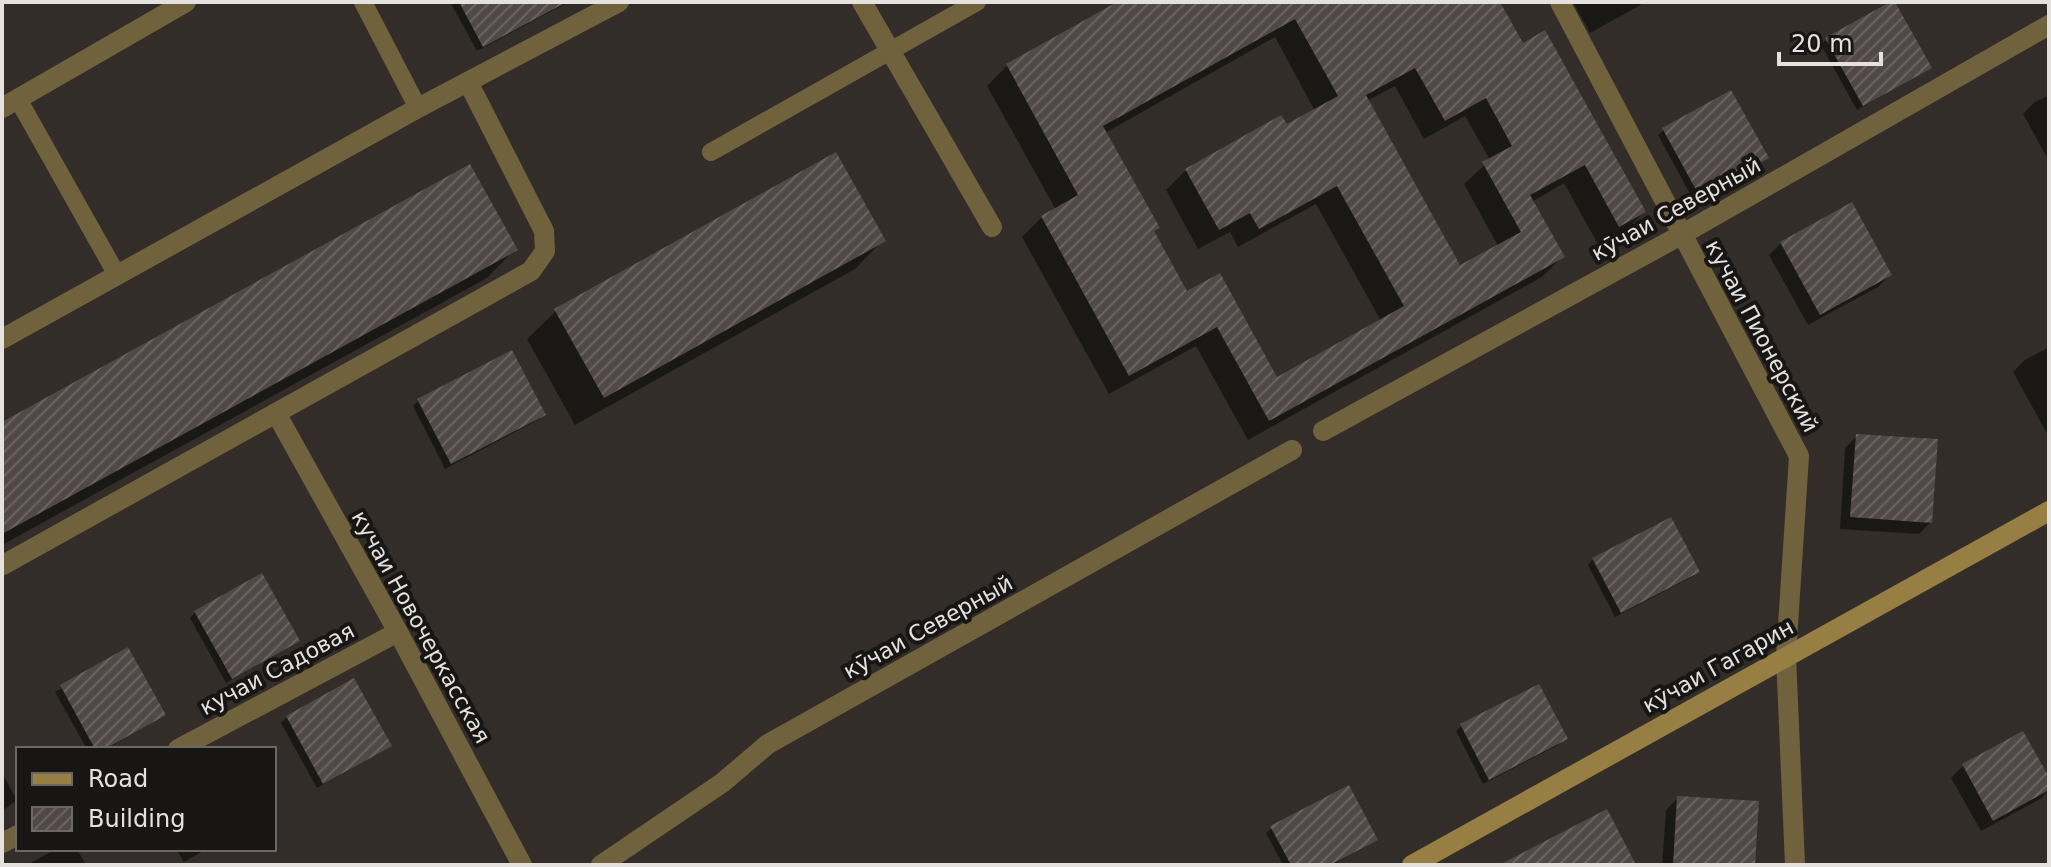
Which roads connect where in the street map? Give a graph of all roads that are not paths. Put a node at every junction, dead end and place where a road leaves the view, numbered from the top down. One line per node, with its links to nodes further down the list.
1 (186, 2): 10 (street)
2 (363, 2): 11 (lane)
3 (619, 2): 9 (street)
4 (862, 2): 8 (street)
5 (977, 2): 8 (lane)
6 (1560, 2): 14 (street, кучаи Пионерский)
7 (2049, 25): 14 (street, кӯчаи Северный)
8 (891, 52): 12 (lane); 13 (street)
9 (468, 82): 11 (street); 17 (street)
10 (10, 104): 15 (lane)
11 (418, 108): 15 (street)
12 (711, 152)
13 (992, 227)
14 (1681, 235): 18 (street, кӯчаи Северный); 23 (street, кучаи Пионерский)
15 (117, 275): 16 (street)
16 (2, 339)
17 (276, 413): 21 (street); 22 (street, кучаи Новочеркасская)
18 (1323, 431)
19 (1292, 450): 26 (street, кӯчаи Северный)
20 (2049, 511): 23 (main road, кӯчаи Гагарин)
21 (3, 565)
22 (398, 632): 24 (street, кучаи Садовая); 25 (street, кучаи Новочеркасская)
23 (1786, 656): 27 (main road, кӯчаи Гагарин); 28 (street, кучаи Пионерский)
24 (182, 747)
25 (522, 865)
26 (601, 865)
27 (1412, 865)
28 (1795, 865)

